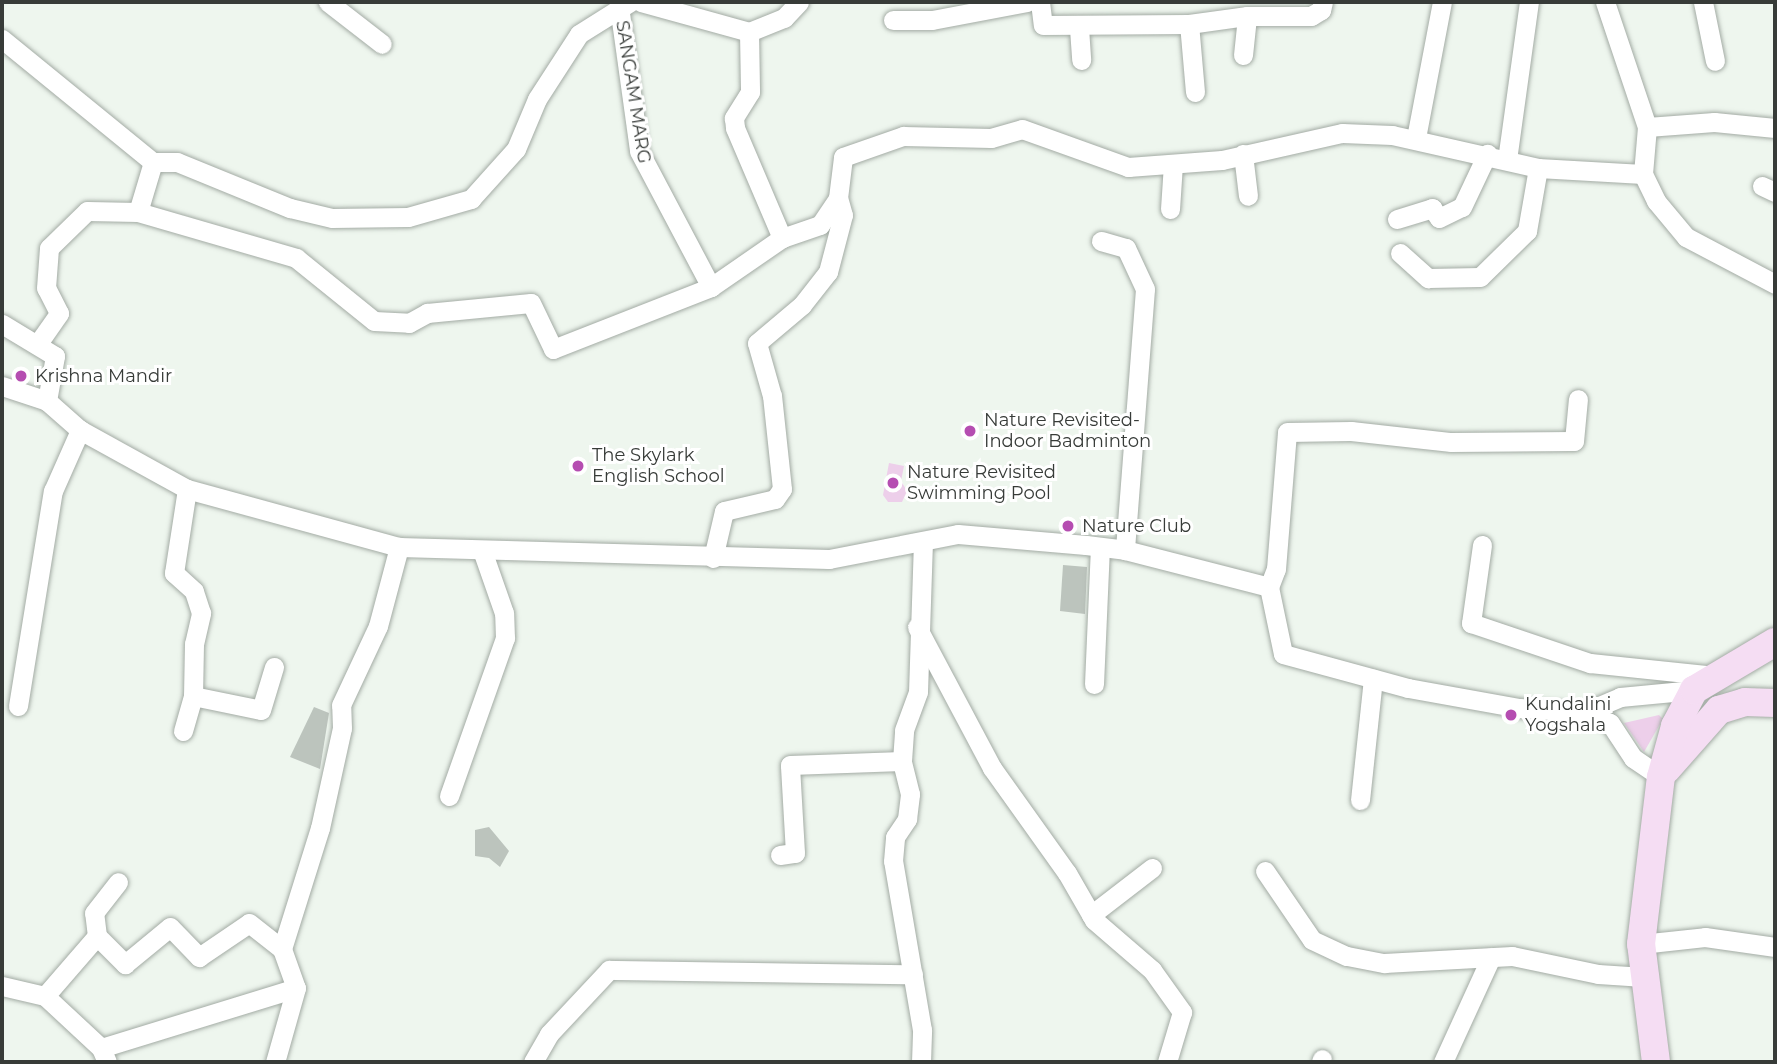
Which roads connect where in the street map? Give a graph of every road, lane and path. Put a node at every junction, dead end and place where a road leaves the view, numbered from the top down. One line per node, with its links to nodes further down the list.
1 (328, 2): 18 (street)
2 (641, 2): 16 (street)
3 (799, 2): 16 (street)
4 (1027, 2): 13 (street)
5 (1040, 2): 15 (street)
6 (1323, 2): 12 (street)
7 (1442, 2): 25 (street)
8 (1529, 2): 28 (street)
9 (1605, 2): 23 (street)
10 (1703, 2): 21 (street)
11 (625, 4): 29 (street); 42 (street, SANGAM MARG)
12 (1247, 16): 14 (street); 19 (street)
13 (893, 20)
14 (1189, 24): 15 (street); 22 (street)
15 (1079, 28): 20 (street)
16 (749, 32): 38 (street)
17 (2, 39): 29 (street)
18 (382, 44)
19 (1243, 55)
20 (1081, 60)
21 (1715, 61)
22 (1195, 92)
23 (1647, 127): 24 (street); 32 (street)
24 (1775, 128)
25 (1416, 138): 26 (street); 27 (street)
26 (1242, 154): 30 (street); 33 (street)
27 (1487, 154): 28 (street); 37 (street)
28 (1507, 160): 31 (street)
29 (153, 162): 36 (street)
30 (1173, 164): 34 (street); 35 (street)
31 (1538, 168): 32 (street); 40 (street)
32 (1643, 174): 41 (street)
33 (1248, 196)
34 (838, 198): 38 (street); 56 (street)
35 (1170, 209)
36 (138, 212): 42 (street); 44 (street)
37 (1397, 219)
38 (782, 238): 42 (street)
39 (1101, 242): 54 (street)
40 (1400, 253)
41 (1775, 283)
42 (711, 287)
43 (2, 324): 44 (street)
44 (39, 342): 47 (street)
45 (2, 386): 47 (street)
46 (1578, 399): 57 (street)
47 (47, 401): 48 (street)
48 (80, 430): 49 (street); 66 (street)
49 (187, 489): 52 (street); 64 (street)
50 (923, 545): 53 (street); 56 (street); 58 (street)
51 (1482, 545): 62 (street)
52 (399, 547): 55 (street); 81 (street)
53 (1100, 547): 54 (street); 63 (street)
54 (1125, 550): 57 (street)
55 (484, 553): 56 (street); 71 (street)
56 (713, 558)
57 (1269, 587): 61 (street)
58 (917, 627): 69 (street); 77 (street)
59 (1775, 642): 62 (street)
60 (274, 667): 64 (street)
61 (1373, 679): 67 (street); 72 (street)
62 (1705, 683): 67 (street); 70 (street)
63 (1094, 684)
64 (193, 696): 68 (street)
65 (1775, 704): 70 (street)
66 (18, 705)
67 (1586, 712): 70 (street)
68 (183, 731)
69 (902, 761): 73 (street); 83 (street)
70 (1661, 777): 79 (street)
71 (449, 796)
72 (1360, 800)
73 (780, 855)
74 (1152, 868): 77 (street)
75 (1265, 870): 82 (street)
76 (118, 882): 78 (street)
77 (1091, 915): 92 (street)
78 (97, 936): 81 (street); 87 (street)
79 (1641, 944): 80 (street); 84 (street)
80 (1775, 947)
81 (282, 949): 86 (street)
82 (1491, 957): 84 (street); 93 (street)
83 (913, 974): 90 (street); 91 (street)
84 (1644, 977): 94 (street)
85 (2, 986): 87 (street)
86 (296, 988): 88 (street); 89 (street)
87 (45, 996): 88 (street)
88 (104, 1055)
89 (275, 1062)
90 (533, 1062)
91 (921, 1062)
92 (1167, 1062)
93 (1443, 1062)
94 (1656, 1062)

